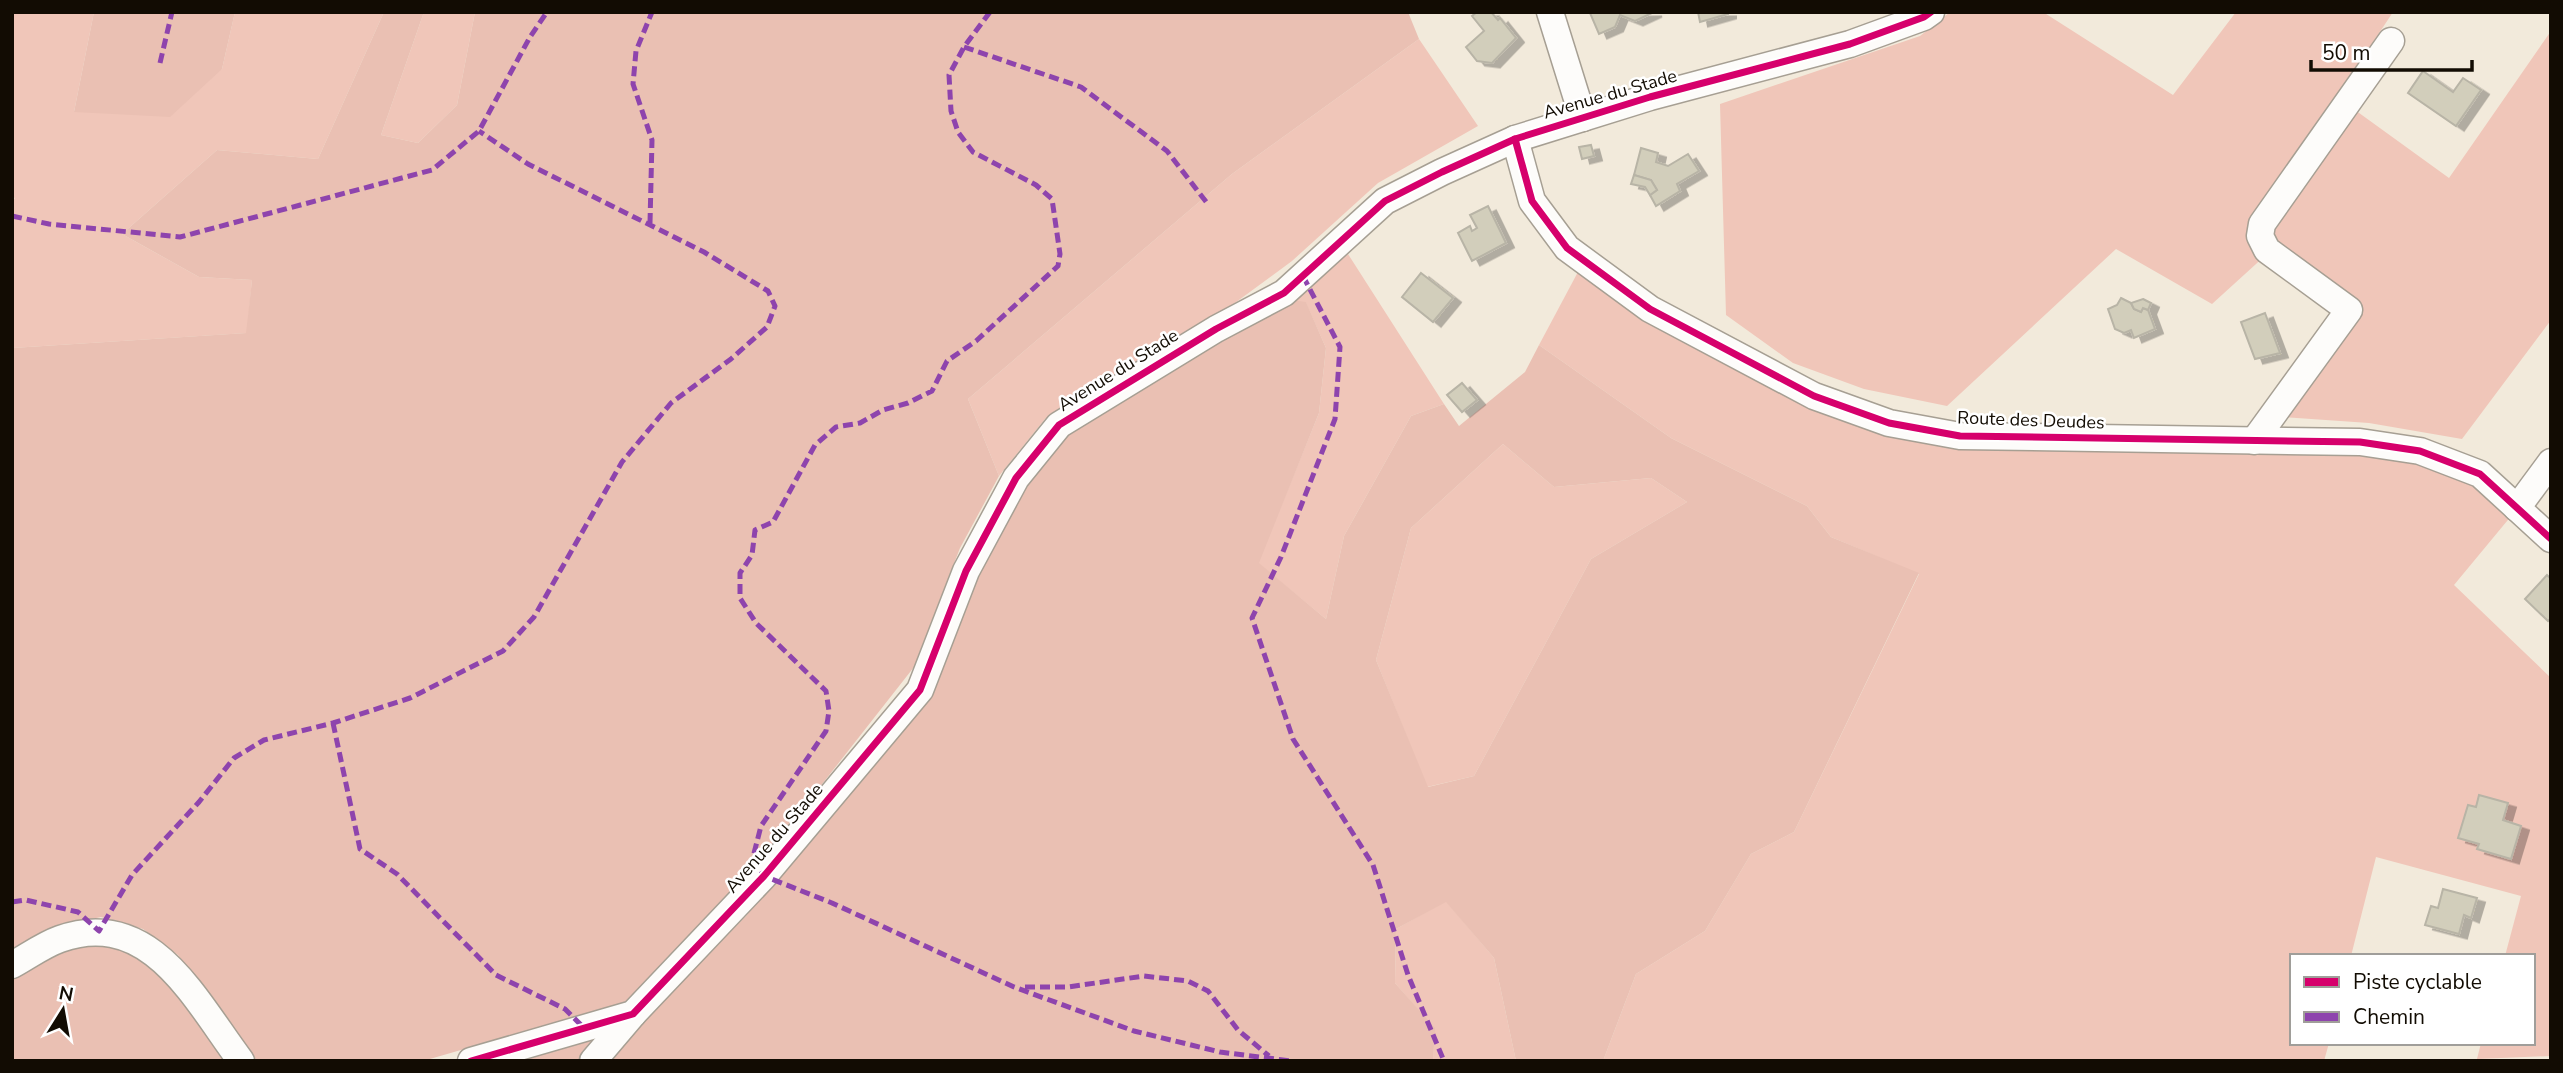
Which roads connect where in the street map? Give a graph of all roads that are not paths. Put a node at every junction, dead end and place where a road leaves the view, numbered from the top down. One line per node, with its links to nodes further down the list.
1 (1550, 12): 4 (street)
2 (1931, 12): 4 (street, Avenue du Stade)
3 (2390, 41): 6 (street)
4 (1583, 118): 5 (street, Avenue du Stade)
5 (1515, 138): 6 (street, Route des Deudes); 11 (street, Avenue du Stade)
6 (2254, 441): 8 (street, Route des Deudes)
7 (2551, 462): 8 (street)
8 (2517, 508): 9 (street, Route des Deudes)
9 (2551, 539)
10 (12, 965): 12 (street)
11 (633, 1014): 13 (street); 14 (street, Avenue du Stade)
12 (241, 1061)
13 (471, 1061)
14 (593, 1061)

